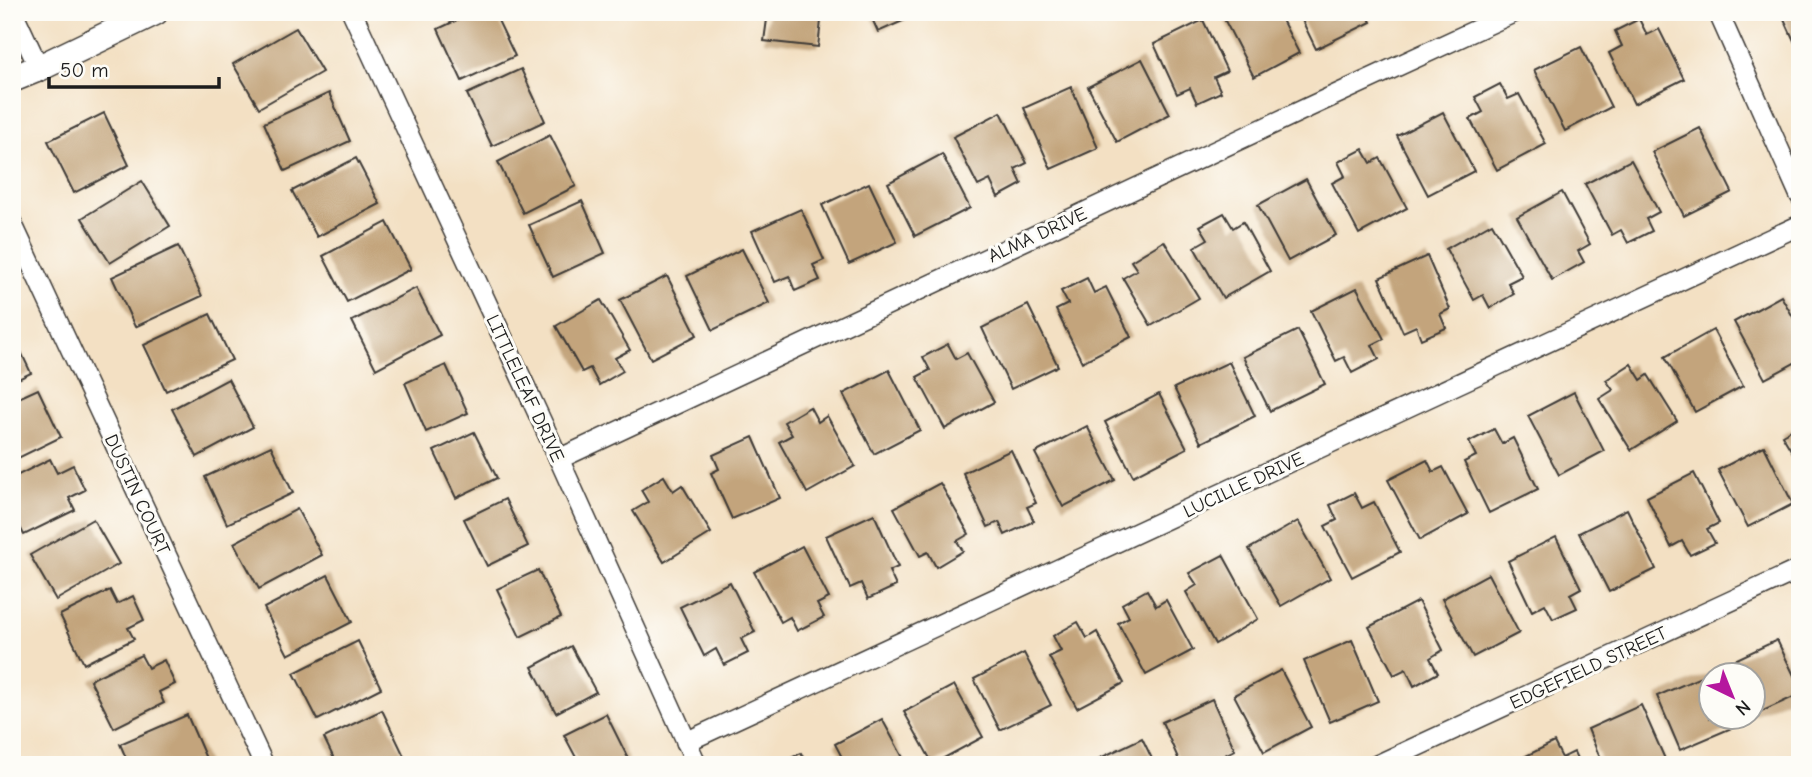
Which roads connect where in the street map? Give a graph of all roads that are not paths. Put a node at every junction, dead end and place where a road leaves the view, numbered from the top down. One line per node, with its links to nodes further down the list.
1 (13, 12): 6 (street)
2 (155, 12): 6 (main road)
3 (352, 12): 11 (street, LITTLELEAF DRIVE)
4 (1516, 12): 11 (street, ALMA DRIVE)
5 (1718, 12): 8 (street)
6 (39, 68): 7 (main road)
7 (12, 79)
8 (1800, 196)
9 (12, 223): 14 (street, DUSTIN COURT)
10 (1800, 225): 13 (street, LUCILLE DRIVE)
11 (559, 459): 13 (street, LITTLELEAF DRIVE)
12 (1800, 569): 16 (street, EDGEFIELD STREET)
13 (686, 742): 15 (street, LITTLELEAF DRIVE)
14 (264, 765)
15 (697, 765)
16 (1377, 765)

